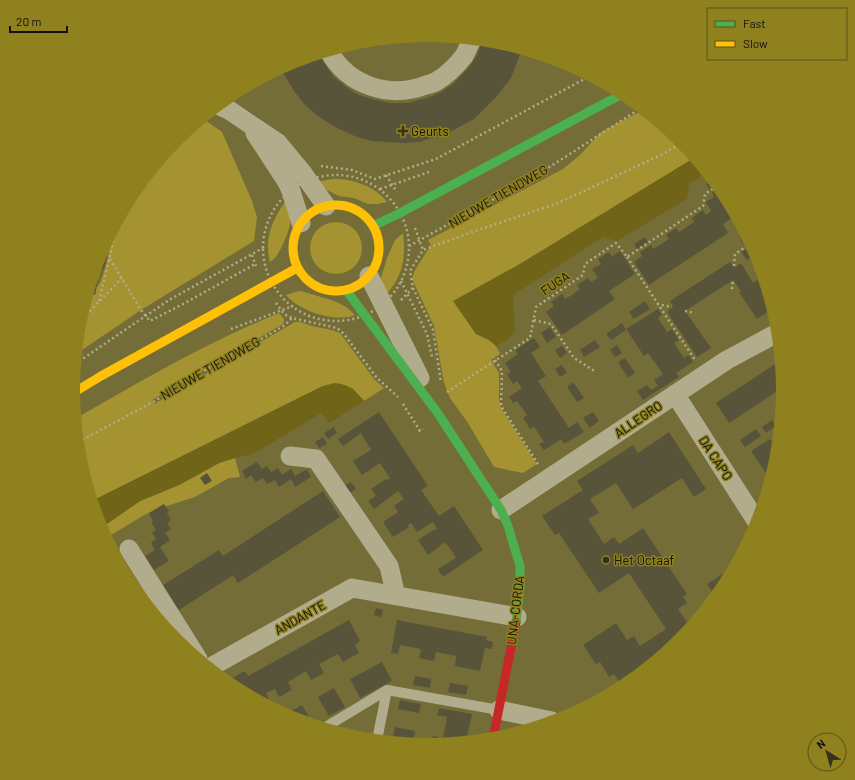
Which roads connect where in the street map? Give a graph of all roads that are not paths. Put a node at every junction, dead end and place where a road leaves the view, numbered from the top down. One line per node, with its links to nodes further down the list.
1 (469, 45): 2 (street)
2 (332, 56)
3 (615, 98): 8 (street)
4 (228, 105): 5 (street)
5 (250, 125): 6 (street); 7 (street)
6 (326, 206): 7 (street); 8 (street)
7 (301, 223): 9 (street)
8 (373, 226): 10 (street)
9 (298, 268): 11 (street); 13 (street)
10 (369, 276): 11 (street); 15 (street, UNA-CORDA)
11 (346, 290): 15 (street, UNA-CORDA)
12 (771, 336): 14 (street, ALLEGRO)
13 (80, 389)
14 (675, 394): 17 (street, ALLEGRO); 18 (street, DA CAPO)
15 (440, 408): 17 (street, UNA-CORDA)
16 (290, 456): 20 (street)
17 (501, 510): 21 (street, UNA-CORDA)
18 (752, 515)
19 (129, 549): 22 (street)
20 (396, 596): 21 (street, ANDANTE); 23 (street, ANDANTE)
21 (517, 617): 25 (street, UNA-CORDA)
22 (187, 642)
23 (215, 665)
24 (387, 690): 25 (lane); 27 (lane); 29 (lane)
25 (498, 710): 26 (street); 28 (street, UNA-CORDA)
26 (541, 719)
27 (330, 724)
28 (494, 731)
29 (378, 734)

